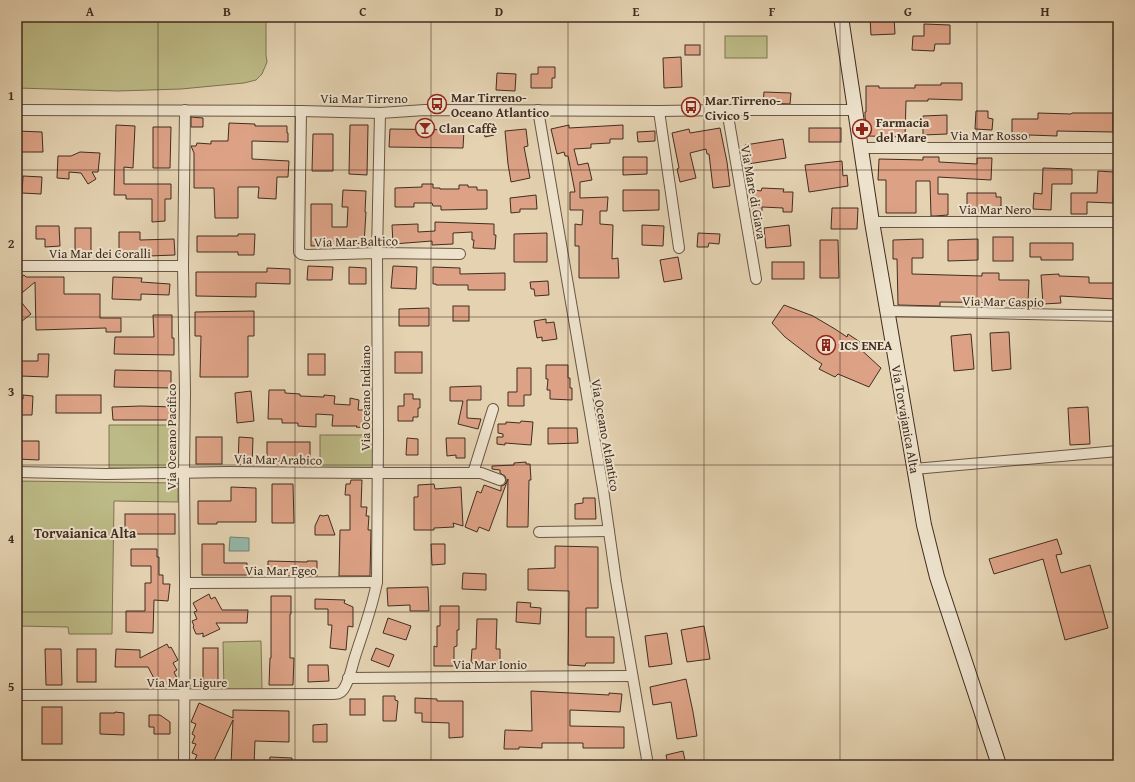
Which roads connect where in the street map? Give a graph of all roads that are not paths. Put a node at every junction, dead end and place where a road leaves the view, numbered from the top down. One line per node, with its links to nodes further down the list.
1 (841, 17): 7 (street, Via Torvajanica Alta)
2 (17, 110): 3 (street, Via Mar Tirreno)
3 (185, 110): 4 (street, Via Mar Tirreno); 18 (street, Via Oceano Pacifico)
4 (301, 110): 9 (street, Via Mar Tirreno); 15 (street, Via Mar Baltico)
5 (538, 110): 8 (street, Via Mar Tirreno); 9 (street, Via Mar Tirreno); 30 (street, Via Oceano Atlantico)
6 (727, 110): 7 (street, Via Mar Tirreno); 8 (street, Via Mar Tirreno); 19 (street, Via Mare di Giava)
7 (855, 110): 10 (street, Via Torvajanica Alta)
8 (659, 111): 14 (street)
9 (380, 113): 15 (street, Via Oceano Indiano)
10 (860, 148): 11 (street, Via Mar Rosso); 12 (street, Via Torvajanica Alta)
11 (1118, 148)
12 (872, 222): 13 (street, Via Mar Nero); 20 (street, Via Torvajanica Alta)
13 (1118, 222)
14 (679, 248)
15 (377, 253): 16 (street, Via Mar Baltico); 27 (street, Via Oceano Indiano)
16 (460, 254)
17 (17, 266): 18 (street, Via Mar dei Coralli)
18 (183, 266): 26 (street, Via Oceano Pacifico)
19 (756, 279)
20 (888, 312): 21 (street, Via Mar Caspio); 24 (street, Via Torvajanica Alta)
21 (1118, 316)
22 (493, 409): 28 (street)
23 (1118, 451): 24 (street)
24 (914, 469): 40 (street, Via Torvajanica Alta)
25 (17, 472): 26 (street, Via Mar Arabico)
26 (184, 472): 27 (street, Via Mar Arabico); 33 (street, Via Oceano Pacifico)
27 (378, 473): 28 (street, Via Mar Arabico); 32 (street, Via Oceano Indiano)
28 (473, 473): 29 (street, Via Mar Arabico)
29 (500, 480)
30 (609, 531): 31 (street); 34 (street, Via Oceano Atlantico)
31 (538, 532)
32 (377, 582): 33 (street, Via Mar Egeo); 35 (street, Via Oceano Indiano)
33 (185, 583): 37 (street, Via Oceano Pacifico)
34 (632, 676): 35 (street, Via Mar Ionio); 39 (street, Via Oceano Atlantico)
35 (348, 678): 37 (street, Via Mar Ligure)
36 (17, 695): 37 (street, Via Mar Ligure)
37 (184, 695): 38 (street, Via Oceano Pacifico)
38 (184, 765)
39 (648, 765)
40 (999, 765)

